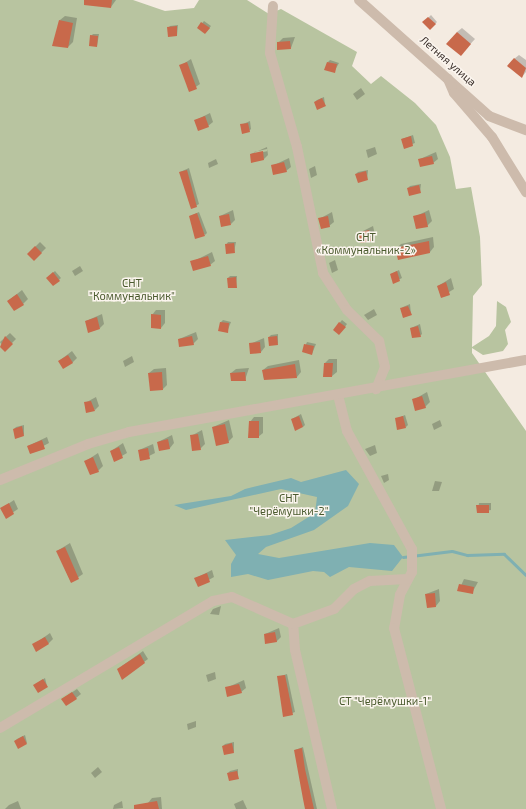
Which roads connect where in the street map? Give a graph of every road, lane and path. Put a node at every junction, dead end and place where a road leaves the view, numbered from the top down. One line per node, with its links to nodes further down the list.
1 (359, 0): 3 (street, Летняя улица)
2 (273, 6): 7 (street)
3 (446, 75): 4 (street, Летняя улица); 5 (street)
4 (526, 130)
5 (526, 192)
6 (526, 360): 7 (street)
7 (376, 389): 8 (street)
8 (338, 395): 9 (street); 10 (street)
9 (0, 480)
10 (407, 579): 11 (street); 14 (street)
11 (293, 624): 12 (street); 13 (street)
12 (0, 728)
13 (332, 809)
14 (441, 809)

